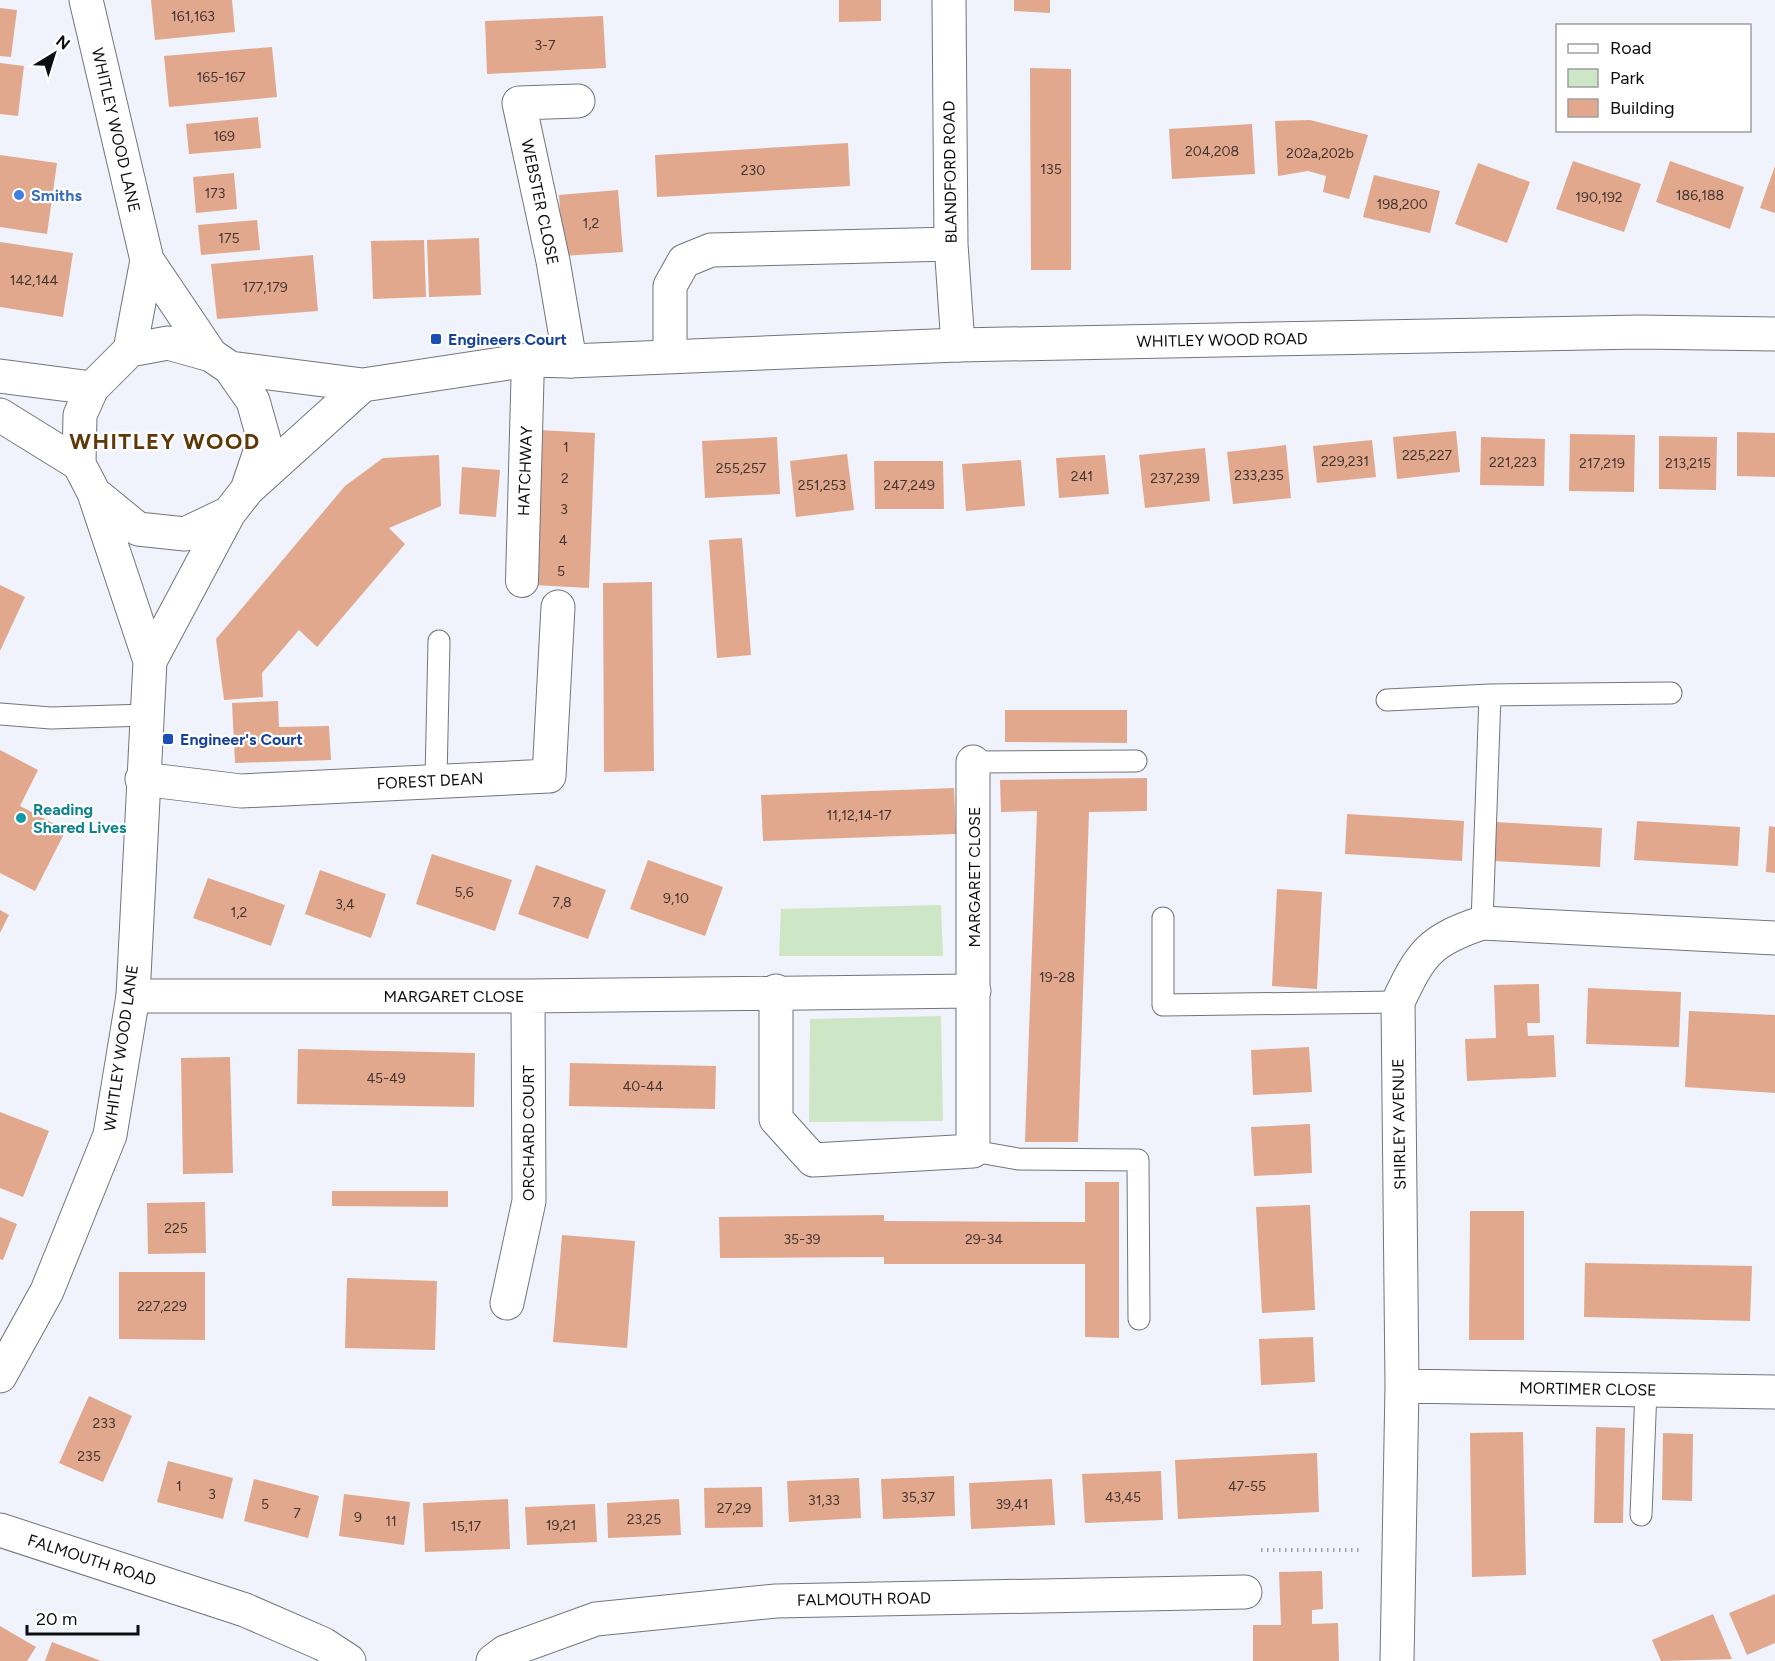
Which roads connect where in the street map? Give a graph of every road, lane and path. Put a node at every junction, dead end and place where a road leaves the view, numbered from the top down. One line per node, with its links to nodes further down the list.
1 (86, 0): 5 (street, WHITLEY WOOD LANE)
2 (949, 0): 4 (street, BLANDFORD ROAD)
3 (578, 101): 12 (street, WEBSTER CLOSE)
4 (951, 244): 7 (street, BLANDFORD ROAD); 9 (street)
5 (147, 260): 8 (street, WHITLEY WOOD LANE); 11 (street, WHITLEY WOOD LANE)
6 (1775, 334): 7 (street, WHITLEY WOOD ROAD)
7 (958, 345): 9 (street, WHITLEY WOOD ROAD)
8 (130, 350): 11 (street); 15 (street)
9 (670, 356): 12 (street, WHITLEY WOOD ROAD)
10 (528, 360): 12 (street, WHITLEY WOOD ROAD); 14 (street, WHITLEY WOOD ROAD); 20 (street, HATCHWAY)
11 (220, 361): 14 (street, WHITLEY WOOD ROAD); 19 (street)
12 (570, 361)
13 (0, 376): 15 (street)
14 (363, 385): 19 (street)
15 (92, 388): 17 (street)
16 (0, 414): 17 (street)
17 (79, 464): 18 (street)
18 (94, 493): 19 (street); 23 (street, WHITLEY WOOD LANE)
19 (238, 502): 23 (street, WHITLEY WOOD LANE)
20 (522, 581)
21 (558, 607): 32 (street, FOREST DEAN)
22 (439, 641): 32 (lane)
23 (150, 661): 28 (street, WHITLEY WOOD LANE)
24 (1671, 693): 25 (lane)
25 (1490, 695): 26 (lane); 34 (lane)
26 (1387, 700)
27 (0, 714): 28 (lane)
28 (146, 715): 31 (street, WHITLEY WOOD LANE)
29 (973, 762): 30 (lane); 37 (street, MARGARET CLOSE)
30 (1136, 762)
31 (142, 779): 32 (street, FOREST DEAN); 38 (street, WHITLEY WOOD LANE)
32 (436, 780)
33 (1163, 918): 40 (lane)
34 (1482, 923): 35 (street, SHIRLEY AVENUE); 40 (street, SHIRLEY AVENUE)
35 (1775, 938)
36 (776, 991): 37 (street, MARGARET CLOSE); 39 (street, MARGARET CLOSE); 41 (street)
37 (974, 991): 41 (street, MARGARET CLOSE)
38 (133, 996): 39 (street, MARGARET CLOSE); 44 (street, WHITLEY WOOD LANE)
39 (528, 996): 42 (street, ORCHARD COURT)
40 (1398, 1002): 45 (street, SHIRLEY AVENUE)
41 (973, 1151): 43 (lane)
42 (507, 1303)
43 (1139, 1319)
44 (0, 1376)
45 (1402, 1386): 46 (street, MORTIMER CLOSE); 55 (street, SHIRLEY AVENUE)
46 (1646, 1390): 47 (street, MORTIMER CLOSE); 48 (lane)
47 (1775, 1392)
48 (1641, 1515)
49 (0, 1530): 53 (street, FALMOUTH ROAD)
50 (1261, 1550): 51 (path)
51 (1372, 1550)
52 (1245, 1592): 54 (street, FALMOUTH ROAD)
53 (349, 1661)
54 (493, 1661)
55 (1397, 1661)

